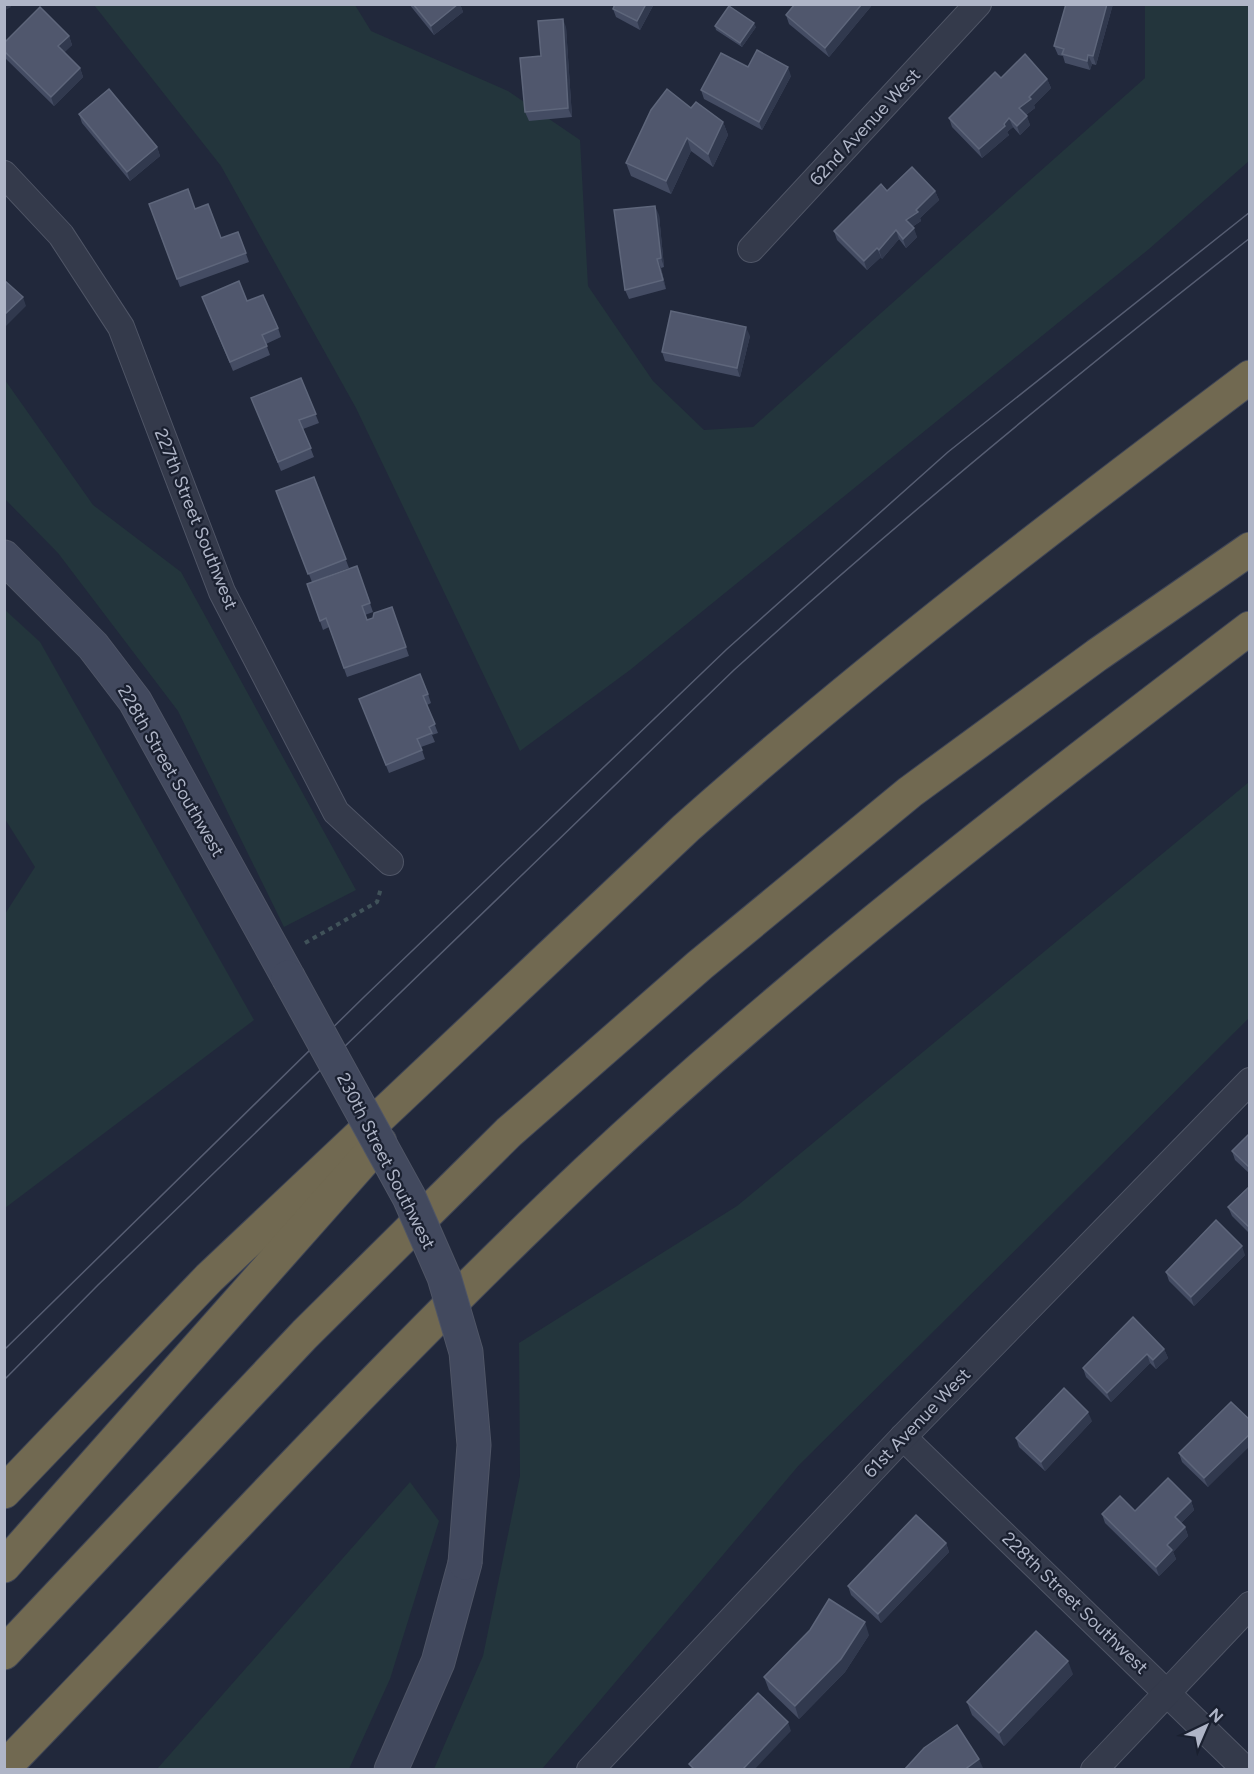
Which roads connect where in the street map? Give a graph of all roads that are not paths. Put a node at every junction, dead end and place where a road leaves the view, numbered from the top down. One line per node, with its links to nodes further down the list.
1 (978, 4): 3 (street, 62nd Avenue West)
2 (4, 174): 8 (street, 227th Street Southwest)
3 (751, 249)
4 (1250, 377): 10 (highway)
5 (1250, 549): 16 (highway)
6 (4, 557): 9 (street, 228th Street Southwest)
7 (1250, 628): 18 (highway)
8 (390, 862)
9 (292, 962): 19 (street, 230th Street Southwest, bridge)
10 (537, 966): 13 (highway); 14 (highway)
11 (1250, 1081): 12 (street, 61st Avenue West)
12 (903, 1437): 17 (street, 228th Street Southwest); 20 (street, 61st Avenue West)
13 (4, 1492)
14 (4, 1566)
15 (1250, 1605): 17 (street)
16 (4, 1653)
17 (1168, 1693): 21 (street); 22 (street, 228th Street Southwest)
18 (4, 1768)
19 (391, 1770)
20 (590, 1770)
21 (1094, 1770)
22 (1246, 1770)

